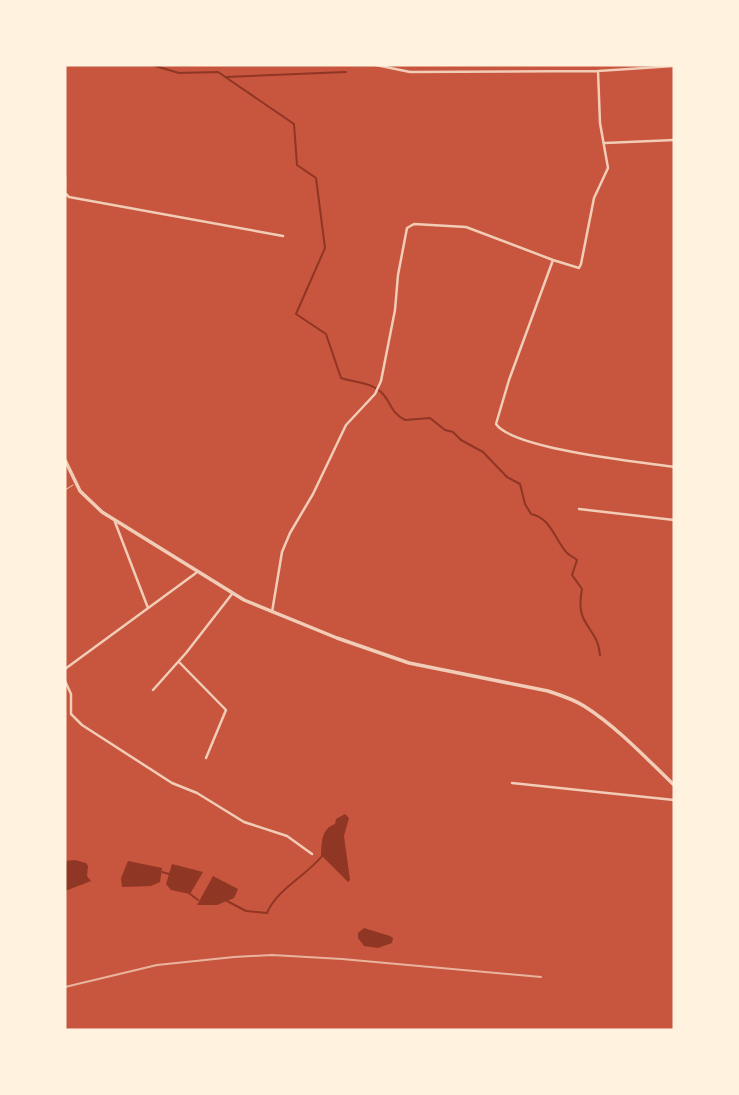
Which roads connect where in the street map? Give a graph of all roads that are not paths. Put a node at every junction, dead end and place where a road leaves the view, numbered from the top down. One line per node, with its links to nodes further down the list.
1 (376, 65): 3 (street)
2 (674, 66): 3 (street)
3 (598, 71): 5 (street)
4 (674, 140): 5 (street)
5 (605, 143): 9 (street)
6 (65, 176): 7 (street)
7 (65, 191): 8 (street)
8 (283, 236)
9 (553, 260): 11 (street); 20 (street)
10 (65, 460): 12 (street)
11 (674, 467)
12 (75, 484): 13 (lane); 16 (street)
13 (65, 490)
14 (579, 509): 15 (street)
15 (674, 520)
16 (116, 522): 17 (street); 19 (street)
17 (196, 573): 18 (street); 19 (street)
18 (232, 594): 20 (street); 21 (street)
19 (148, 608): 22 (street)
20 (272, 612): 27 (street)
21 (179, 662): 24 (street); 25 (street)
22 (65, 669)
23 (65, 681): 29 (street)
24 (153, 690)
25 (206, 758)
26 (512, 783): 28 (street)
27 (674, 785)
28 (674, 800)
29 (312, 854)

